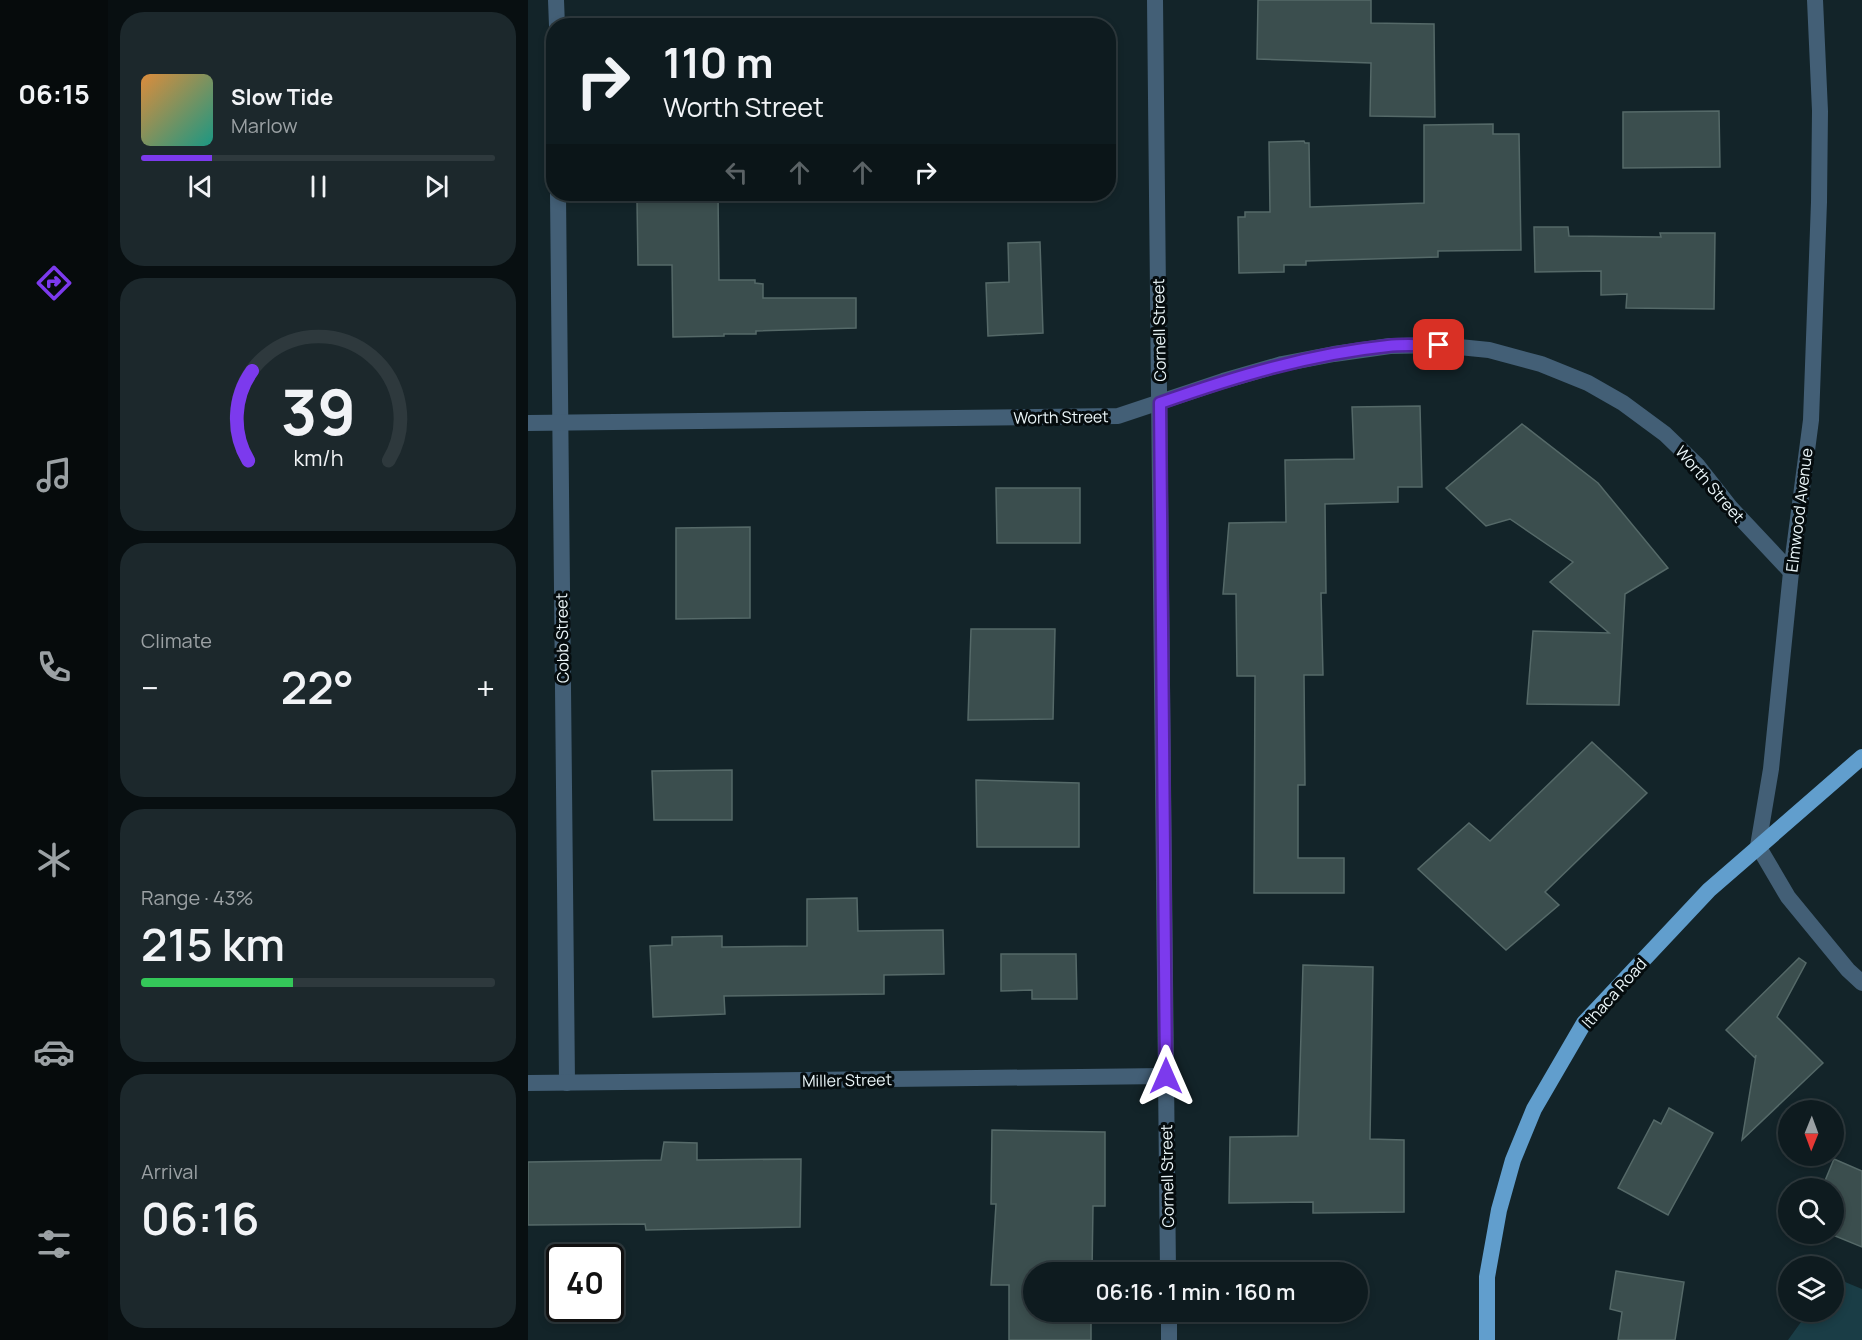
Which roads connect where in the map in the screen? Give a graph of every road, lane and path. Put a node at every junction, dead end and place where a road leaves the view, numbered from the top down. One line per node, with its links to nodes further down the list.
1 (556, 0): 4 (street)
2 (1155, 0): 6 (street, Cornell Street)
3 (1815, 0): 9 (street, Elmwood Avenue)
4 (557, 18)
5 (558, 201): 8 (street, Cobb Street)
6 (1160, 403): 8 (street, Worth Street); 9 (street, Worth Street); 13 (street, Cornell Street)
7 (528, 423): 8 (street, Worth Street)
8 (560, 423): 15 (street, Cobb Street)
9 (1791, 572): 11 (street, Elmwood Avenue)
10 (1862, 757): 11 (main road, Ithaca Road)
11 (1758, 846): 12 (street); 19 (main road, Ithaca Road)
12 (1862, 983)
13 (1166, 1076): 15 (street, Miller Street); 16 (street, Cornell Street)
14 (528, 1083): 15 (street, Miller Street)
15 (567, 1083)
16 (1168, 1262)
17 (1169, 1322): 18 (street)
18 (1169, 1340)
19 (1487, 1340)

